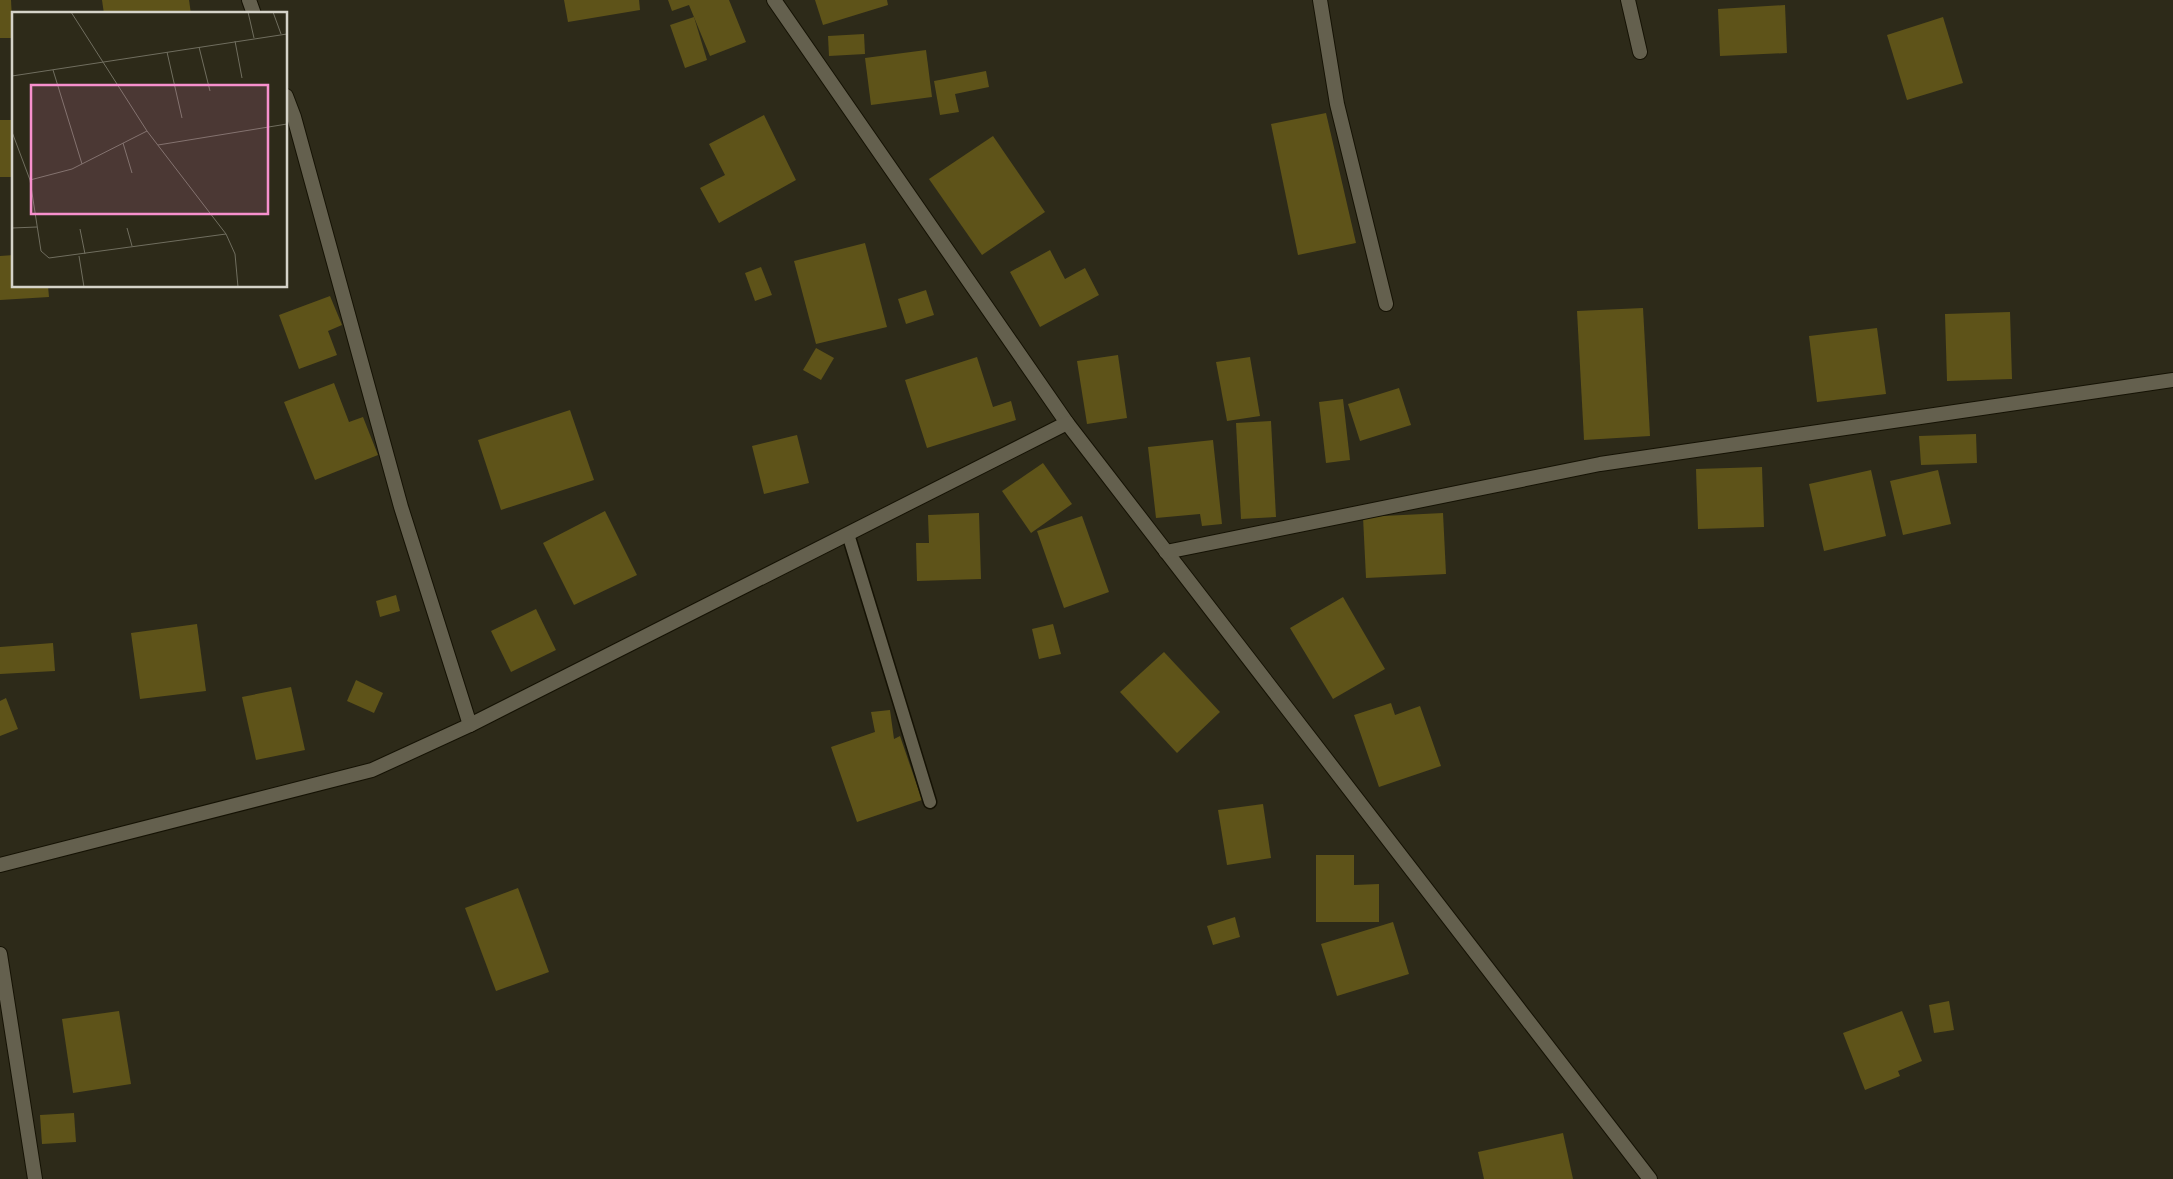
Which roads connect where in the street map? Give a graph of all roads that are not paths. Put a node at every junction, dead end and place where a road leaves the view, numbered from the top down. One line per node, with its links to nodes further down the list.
1 (249, 0): 5 (street)
2 (774, 0): 10 (street)
3 (1320, 0): 8 (street)
4 (1628, 0): 6 (street)
5 (253, 12)
6 (1640, 52)
7 (288, 101): 13 (street)
8 (1386, 304)
9 (2173, 380): 12 (street)
10 (1067, 423): 11 (street); 12 (street)
11 (848, 534): 13 (street); 14 (lane)
12 (1166, 552): 18 (street)
13 (470, 725): 15 (street)
14 (930, 802)
15 (0, 866)
16 (0, 954): 17 (street)
17 (36, 1179)
18 (1650, 1179)

